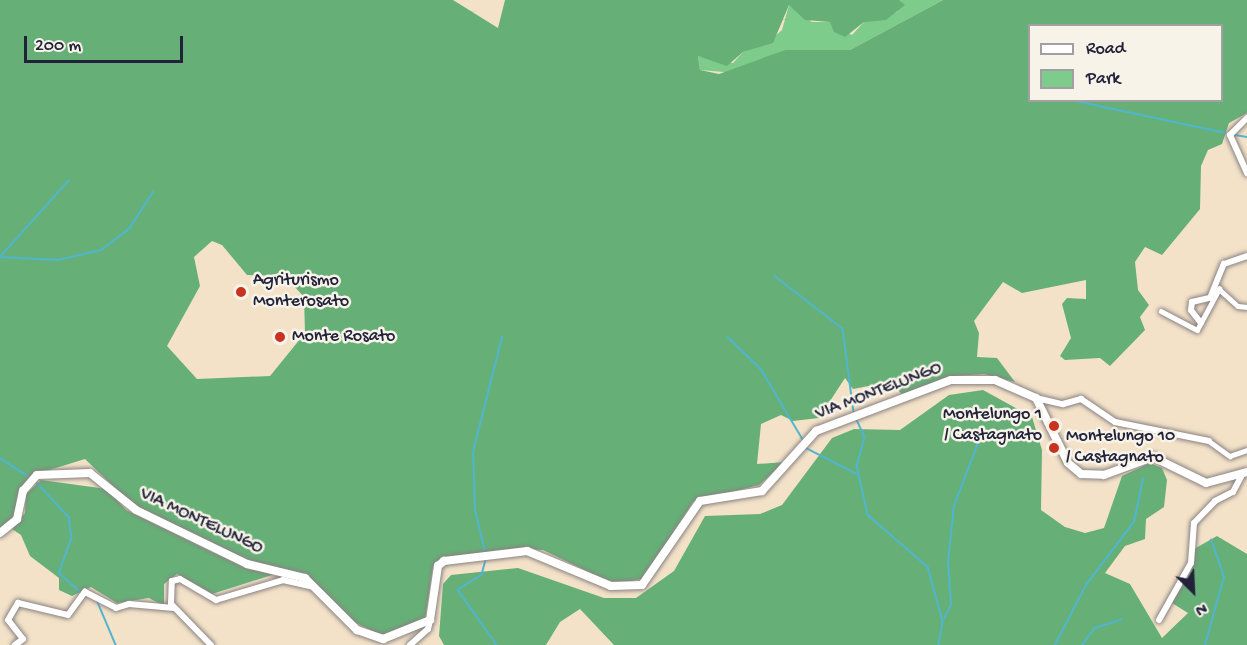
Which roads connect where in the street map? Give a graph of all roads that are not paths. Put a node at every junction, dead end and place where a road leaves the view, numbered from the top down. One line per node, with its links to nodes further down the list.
1 (1247, 118): 2 (street)
2 (1247, 173)
3 (1247, 256): 6 (street)
4 (1247, 307): 6 (street)
5 (1161, 311): 6 (street)
6 (1201, 323)
7 (1036, 398): 8 (street); 10 (street); 14 (street, VIA MONTELUNGO)
8 (1209, 441): 9 (street)
9 (1247, 450)
10 (1245, 473): 15 (street)
11 (0, 533): 12 (street, VIA MONTELUNGO)
12 (314, 587): 13 (street); 14 (street, VIA MONTELUNGO)
13 (174, 608): 16 (street); 17 (street)
14 (430, 620): 18 (street)
15 (1159, 620)
16 (15, 645)
17 (211, 645)
18 (410, 645)

